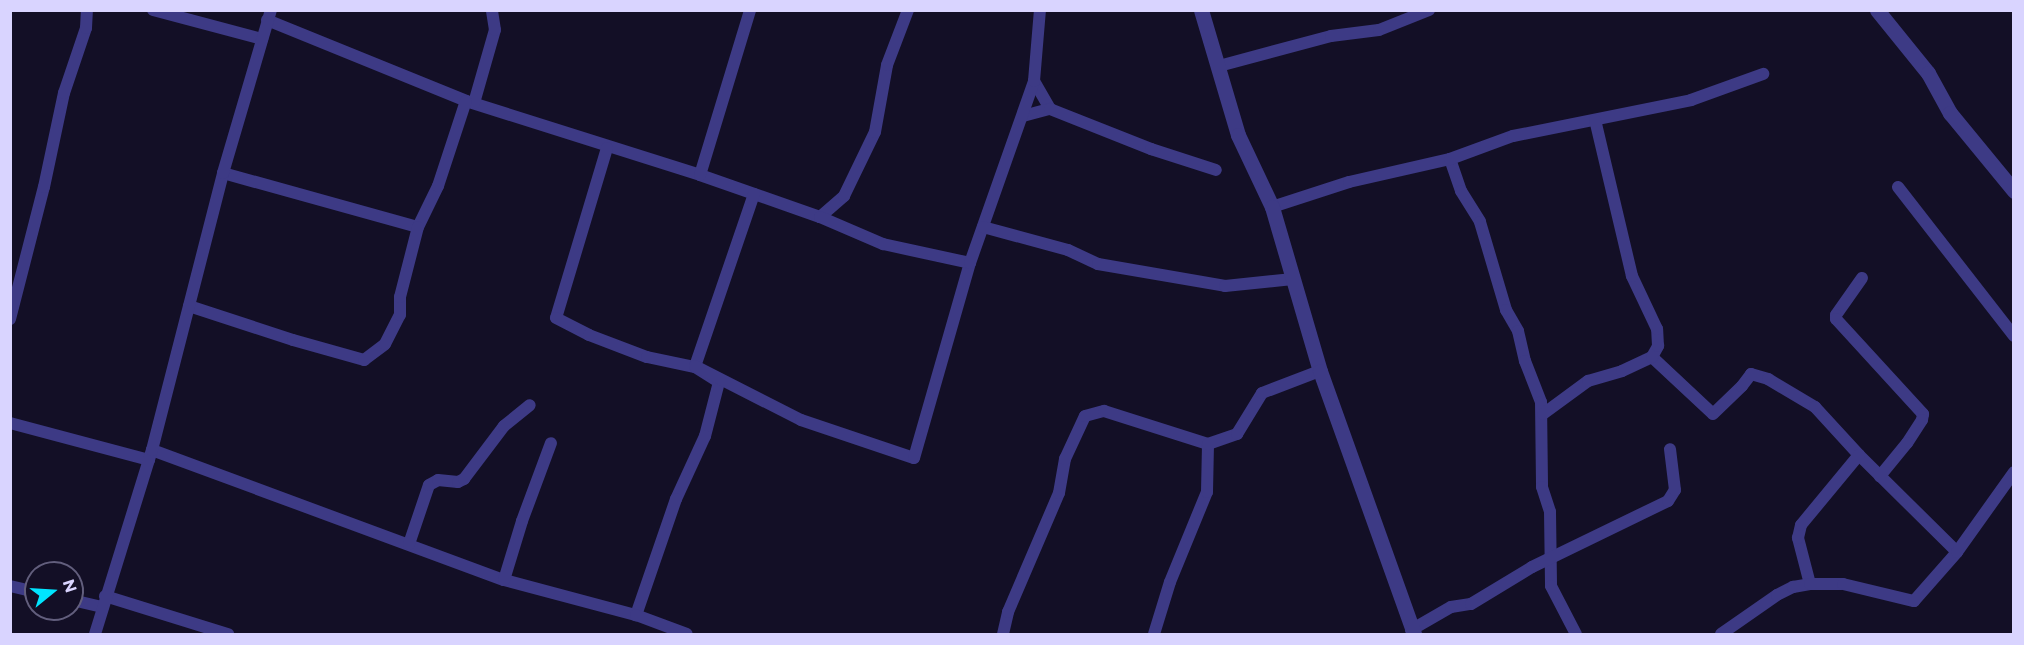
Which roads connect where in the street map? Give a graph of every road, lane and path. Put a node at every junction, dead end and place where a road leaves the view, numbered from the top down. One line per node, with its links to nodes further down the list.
1 (87, 10): 33 (street)
2 (153, 10): 12 (street)
3 (492, 10): 16 (street)
4 (750, 10): 24 (street)
5 (908, 10): 29 (street)
6 (1040, 10): 15 (street)
7 (1201, 10): 13 (street)
8 (1429, 10): 10 (street)
9 (1877, 10): 26 (street)
10 (1407, 14): 13 (street)
11 (269, 15): 12 (street); 16 (street)
12 (262, 39): 23 (street)
13 (1219, 66): 28 (street)
14 (1763, 74): 19 (street)
15 (1034, 81): 17 (street); 18 (street)
16 (470, 102): 20 (street); 31 (street)
17 (1050, 109): 18 (street); 22 (street)
18 (1023, 116): 30 (street)
19 (1595, 120): 21 (street); 39 (street)
20 (607, 148): 24 (street); 58 (street)
21 (1450, 159): 28 (street); 42 (street)
22 (1216, 170)
23 (223, 173): 31 (street); 36 (street)
24 (700, 175): 27 (street)
25 (1898, 187): 38 (street)
26 (2013, 191)
27 (754, 194): 29 (street); 32 (street)
28 (1272, 207): 35 (street)
29 (820, 217): 32 (street)
30 (983, 226): 32 (street); 35 (street)
31 (418, 227): 36 (street)
32 (970, 262)
33 (15, 272): 37 (street)
34 (1862, 278): 50 (street)
35 (1293, 279): 40 (street)
36 (189, 306): 47 (street)
37 (10, 319)
38 (2013, 336)
39 (1652, 357): 42 (street); 48 (street)
40 (1320, 371): 45 (street); 59 (street)
41 (530, 405): 51 (street)
42 (1543, 414): 53 (street)
43 (10, 423): 47 (street)
44 (551, 443): 54 (street)
45 (1208, 444): 63 (street); 64 (street)
46 (1670, 449): 53 (street)
47 (151, 455): 51 (street); 57 (street)
48 (1859, 455): 50 (street); 55 (street)
49 (2013, 472): 52 (street)
50 (1880, 476): 52 (street)
51 (409, 544): 54 (street)
52 (1957, 552): 55 (street)
53 (1551, 558): 59 (street); 65 (street)
54 (504, 580): 58 (street)
55 (1810, 584): 66 (street)
56 (84, 601): 57 (street)
57 (104, 602): 60 (street); 61 (street)
58 (636, 615): 62 (street)
59 (1413, 632)
60 (95, 634)
61 (228, 634)
62 (687, 634)
63 (1003, 634)
64 (1154, 634)
65 (1576, 634)
66 (1721, 634)

